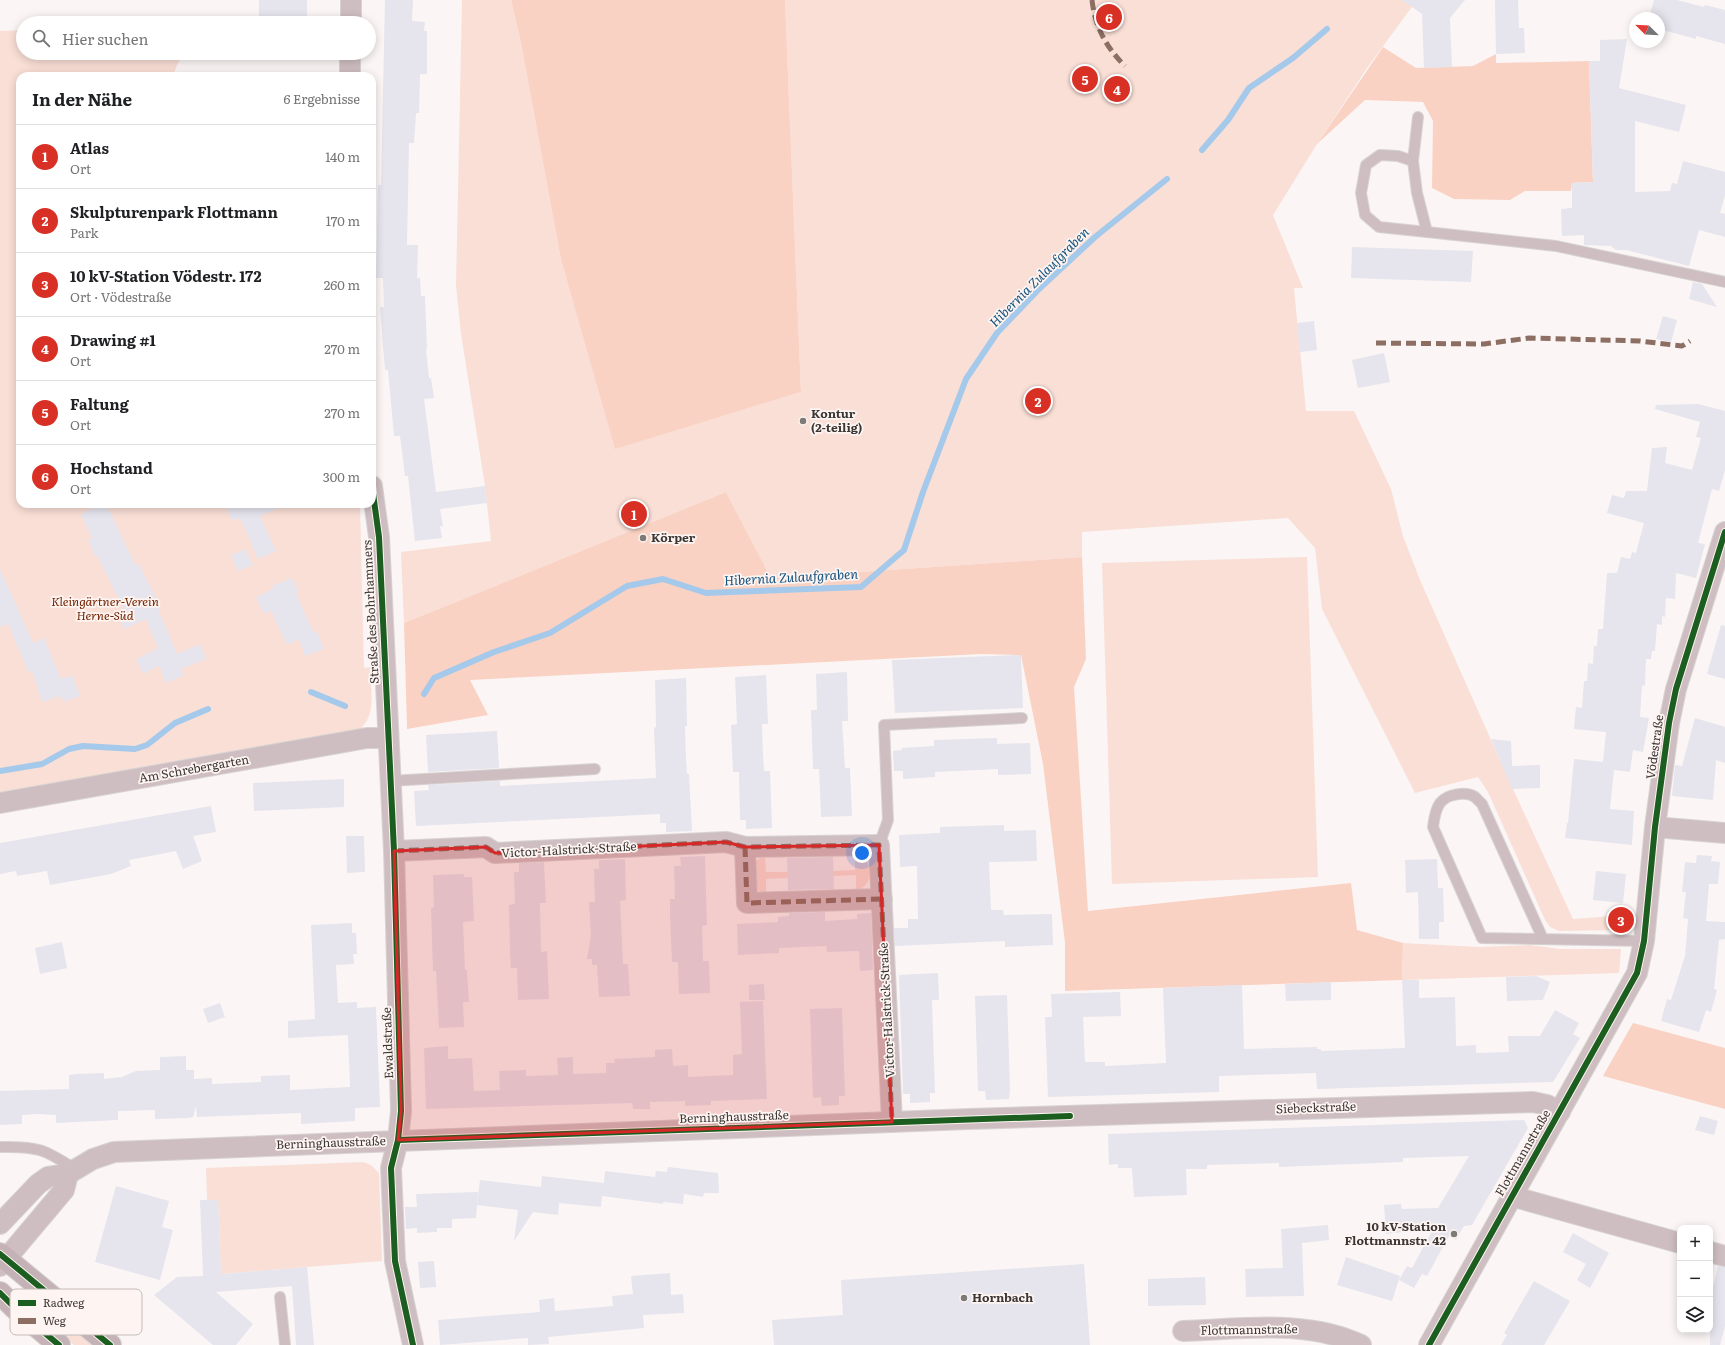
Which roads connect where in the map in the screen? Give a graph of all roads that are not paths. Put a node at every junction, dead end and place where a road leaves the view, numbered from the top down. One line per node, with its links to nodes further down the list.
1 (351, 0): 2 (street)
2 (351, 16)
3 (350, 60): 4 (street)
4 (350, 72)
5 (1418, 117): 6 (lane)
6 (1413, 161): 7 (lane); 7 (lane)
7 (1427, 232): 8 (lane)
8 (1725, 282)
9 (375, 508): 12 (street, Straße des Bohrhammers)
10 (1725, 532): 16 (street, Vödestraße)
11 (1022, 718): 18 (lane)
12 (388, 738): 14 (street, Ewaldstraße); 15 (street, Am Schrebergarten)
13 (595, 769): 14 (lane)
14 (390, 782): 20 (street, Ewaldstraße)
15 (0, 803)
16 (1655, 827): 17 (street); 23 (street, Vödestraße)
17 (1725, 833)
18 (880, 845): 19 (street, Victor-Halstrick-Straße); 21 (street, Victor-Halstrick-Straße)
19 (745, 847): 20 (street, Victor-Halstrick-Straße); 21 (street)
20 (394, 851): 28 (street, Ewaldstraße)
21 (882, 899): 27 (street, Victor-Halstrick-Straße)
22 (1543, 939): 22 (lane); 23 (lane)
23 (1644, 941): 24 (street, Vödestraße)
24 (1637, 972): 25 (street, Flottmannstraße)
25 (1560, 1112): 26 (street, Siebeckstraße); 31 (street, Flottmannstraße)
26 (1070, 1116): 27 (street, Berninghausstraße)
27 (892, 1122): 28 (street, Berninghausstraße)
28 (398, 1140): 30 (street, Berninghausstraße); 47 (street, Ewaldstraße)
29 (0, 1147): 30 (lane)
30 (72, 1172): 32 (street, Berninghausstraße); 36 (street)
31 (1511, 1196): 33 (street, Flottmannstraße); 49 (street, Flottmannstraße)
32 (0, 1224)
33 (1677, 1242)
34 (1713, 1253): 35 (street)
35 (1725, 1256)
36 (2, 1260): 37 (main road)
37 (39, 1289)
38 (1, 1298): 40 (main road)
39 (280, 1298): 46 (lane)
40 (10, 1305)
41 (1183, 1331): 48 (street, Flottmannstraße)
42 (47, 1335): 44 (main road)
43 (97, 1335): 45 (main road)
44 (59, 1345)
45 (110, 1345)
46 (285, 1345)
47 (412, 1345)
48 (1361, 1345)
49 (1429, 1345)

